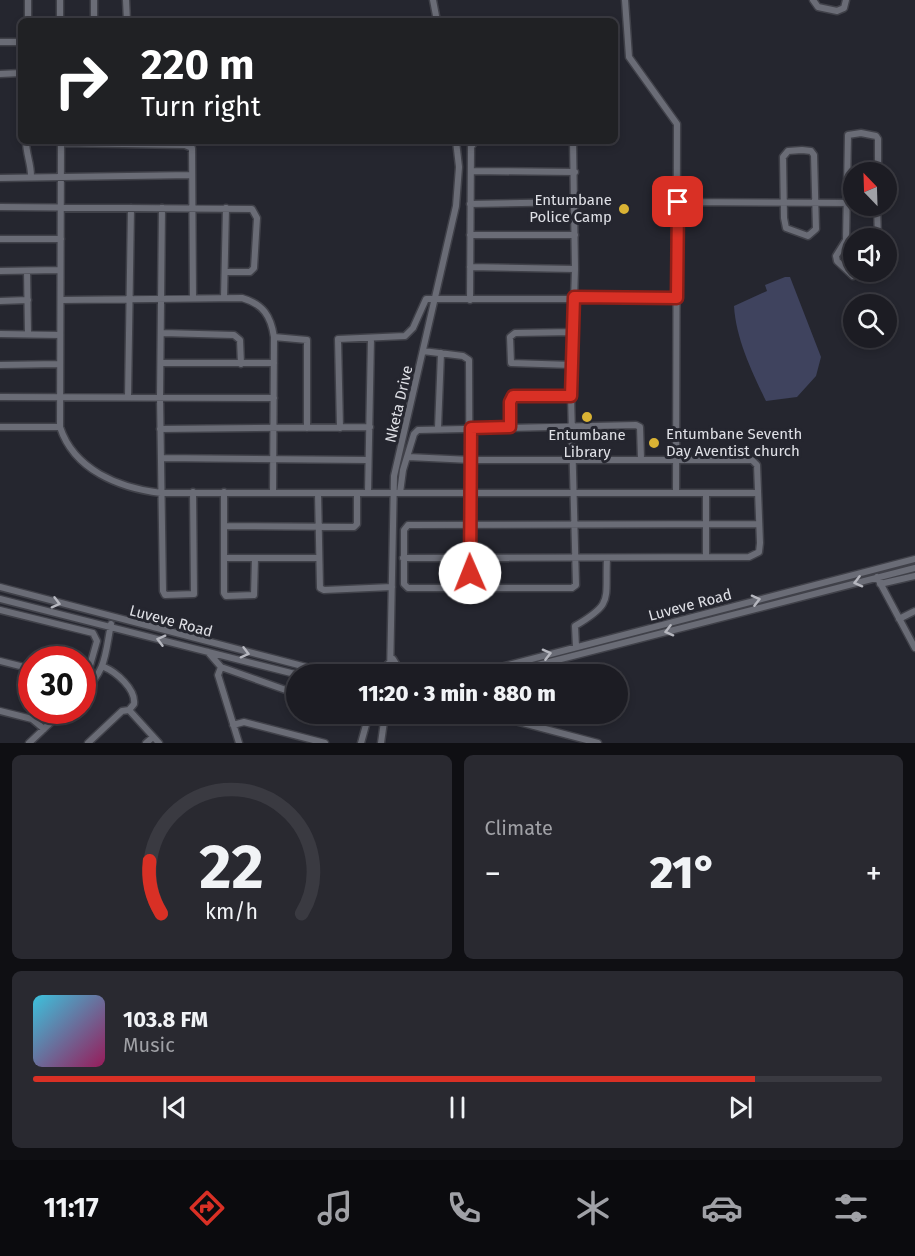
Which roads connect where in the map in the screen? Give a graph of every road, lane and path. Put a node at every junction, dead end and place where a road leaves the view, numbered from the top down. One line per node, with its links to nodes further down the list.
1 (28, 0): 9 (street)
2 (60, 0): 10 (street)
3 (94, 0): 11 (street)
4 (126, 0): 12 (street)
5 (433, 0): 13 (street)
6 (625, 0): 34 (street)
7 (813, 0): 8 (street)
8 (846, 0)
9 (28, 18)
10 (60, 18)
11 (94, 18)
12 (126, 18)
13 (436, 18)
14 (0, 42): 15 (street)
15 (18, 42)
16 (18, 73): 17 (street)
17 (0, 74)
18 (27, 144): 29 (street)
19 (61, 144): 30 (street)
20 (145, 144): 28 (street)
21 (456, 144): 60 (street, Nketa Drive)
22 (473, 144): 26 (street)
23 (573, 144): 27 (street)
24 (847, 162): 25 (street)
25 (878, 162)
26 (471, 171): 27 (street); 37 (street)
27 (574, 172): 33 (street)
28 (192, 175): 30 (street); 42 (street)
29 (31, 176): 30 (street); 31 (street)
30 (61, 177): 39 (street)
31 (0, 178)
32 (815, 201): 35 (street); 35 (street); 35 (street); 36 (street)
33 (575, 202): 37 (street); 45 (street)
34 (678, 202): 35 (street); 59 (street)
35 (784, 202)
36 (843, 202)
37 (470, 204): 44 (street)
38 (0, 207): 39 (street)
39 (62, 207): 40 (street); 47 (street)
40 (131, 208): 41 (street); 63 (street)
41 (162, 208): 42 (street); 64 (street)
42 (193, 208): 43 (street); 57 (street)
43 (226, 208): 55 (street); 55 (street)
44 (470, 234): 45 (street); 49 (street)
45 (575, 235): 51 (street)
46 (0, 239): 47 (street)
47 (60, 239): 52 (street)
48 (843, 245): 50 (street)
49 (470, 267): 51 (street); 65 (street)
50 (843, 267)
51 (575, 269): 56 (street)
52 (60, 270): 54 (street); 62 (street)
53 (0, 271): 54 (street)
54 (27, 271): 61 (street)
55 (225, 272): 58 (street)
56 (574, 297): 59 (street); 65 (street); 67 (street)
57 (193, 298): 58 (street); 64 (street)
58 (224, 298): 72 (street)
59 (677, 298): 101 (street)
60 (436, 299): 65 (street); 73 (street); 74 (street, Nketa Drive)
61 (28, 300): 66 (street); 70 (street)
62 (61, 300): 63 (street); 71 (street)
63 (131, 300): 64 (street); 85 (street)
64 (162, 300): 68 (street)
65 (470, 300)
66 (0, 301)
67 (573, 332): 81 (street); 81 (street)
68 (163, 333): 76 (street); 79 (street)
69 (0, 334): 70 (street)
70 (28, 334): 71 (street)
71 (60, 335): 78 (street)
72 (274, 337): 77 (street); 92 (street)
73 (371, 338): 90 (street); 93 (street)
74 (423, 351): 75 (street); 114 (street, Nketa Drive)
75 (441, 353): 94 (street); 95 (street)
76 (161, 363): 79 (street); 86 (street)
77 (274, 363): 79 (street); 87 (street)
78 (59, 364): 80 (street); 84 (street)
79 (241, 364)
80 (0, 365)
81 (572, 365): 82 (street)
82 (571, 396): 91 (street); 96 (street)
83 (0, 397): 84 (street)
84 (59, 397): 85 (street); 89 (street)
85 (128, 397): 86 (street)
86 (160, 397): 87 (street); 97 (street)
87 (274, 398): 98 (street)
88 (0, 427): 89 (street)
89 (60, 427): 112 (street)
90 (370, 427): 93 (street); 104 (street)
91 (510, 427): 95 (street); 96 (street)
92 (307, 428): 93 (street); 98 (street)
93 (340, 428)
94 (438, 428): 95 (street); 99 (street)
95 (471, 428): 105 (street)
96 (573, 428): 103 (street); 106 (street)
97 (160, 429): 98 (street); 100 (street)
98 (274, 429): 102 (street)
99 (408, 457): 105 (street); 115 (street)
100 (161, 458): 102 (street); 112 (street)
101 (675, 458): 103 (street); 118 (street); 120 (street)
102 (274, 459): 104 (street); 109 (street)
103 (641, 459): 106 (street)
104 (368, 460): 111 (street)
105 (471, 460): 106 (street); 116 (street)
106 (574, 460): 117 (street)
107 (193, 492): 108 (street); 112 (street); 112 (street)
108 (224, 492): 109 (street); 124 (street)
109 (273, 492): 113 (street)
110 (357, 492): 111 (street); 113 (street); 126 (street)
111 (368, 492): 114 (street)
112 (161, 493)
113 (318, 493): 126 (street)
114 (392, 493): 115 (street); 140 (street, Nketa Drive)
115 (400, 493): 116 (street)
116 (470, 493): 117 (street); 122 (street)
117 (575, 493): 118 (street); 125 (street)
118 (676, 493): 119 (street)
119 (706, 493): 120 (street); 123 (street)
120 (758, 494): 121 (street)
121 (758, 524): 123 (street); 128 (street)
122 (470, 525): 125 (street); 127 (street); 132 (street)
123 (707, 525): 125 (street); 128 (street)
124 (224, 526): 126 (street); 129 (street)
125 (575, 526): 133 (street)
126 (318, 527): 131 (street)
127 (470, 557): 132 (street); 133 (street); 141 (street)
128 (706, 557): 134 (street)
129 (224, 558): 130 (street); 130 (street)
130 (255, 558): 131 (street)
131 (318, 558): 140 (street)
132 (403, 558): 141 (street)
133 (575, 558): 134 (street); 141 (street)
134 (607, 558): 149 (street)
135 (915, 559): 149 (street, Luveve Road, one-way to 135)
136 (915, 568): 138 (street, Luveve Road)
137 (915, 576): 138 (street)
138 (879, 581): 146 (street); 159 (street, Luveve Road, one-way to 159)
139 (0, 587): 145 (street, Luveve Road, one-way to 145)
140 (392, 587): 152 (street, Nketa Drive)
141 (470, 589)
142 (0, 599): 147 (street, Luveve Road)
143 (0, 610): 148 (street)
144 (915, 611): 146 (street)
145 (112, 618): 147 (street); 154 (street, Luveve Road, one-way to 154)
146 (899, 619): 150 (street)
147 (110, 626): 151 (street, Luveve Road, one-way to 147); 161 (street)
148 (96, 646)
149 (576, 647): 158 (street, Luveve Road, one-way to 149)
150 (915, 648)
151 (207, 651): 162 (street); 163 (street, Luveve Road)
152 (392, 659): 155 (street); 156 (street, Nketa Drive); 157 (street)
153 (0, 661): 160 (street)
154 (294, 664)
155 (387, 664)
156 (391, 664)
157 (395, 664)
158 (512, 664)
159 (544, 664)
160 (18, 666)
161 (104, 667): 164 (street); 166 (street)
162 (221, 667): 165 (street); 172 (street)
163 (286, 672)
164 (96, 675)
165 (286, 690)
166 (129, 710): 174 (street); 176 (street)
167 (0, 711): 173 (street)
168 (49, 724): 173 (street)
169 (366, 724): 181 (street)
170 (383, 724): 182 (street)
171 (532, 724): 183 (street)
172 (233, 725): 179 (street); 180 (street)
173 (44, 729): 175 (street)
174 (153, 736): 177 (street); 178 (street)
175 (29, 743)
176 (88, 743)
177 (147, 743)
178 (159, 743)
179 (239, 743)
180 (324, 743)
181 (361, 743)
182 (381, 743)
183 (598, 743)

